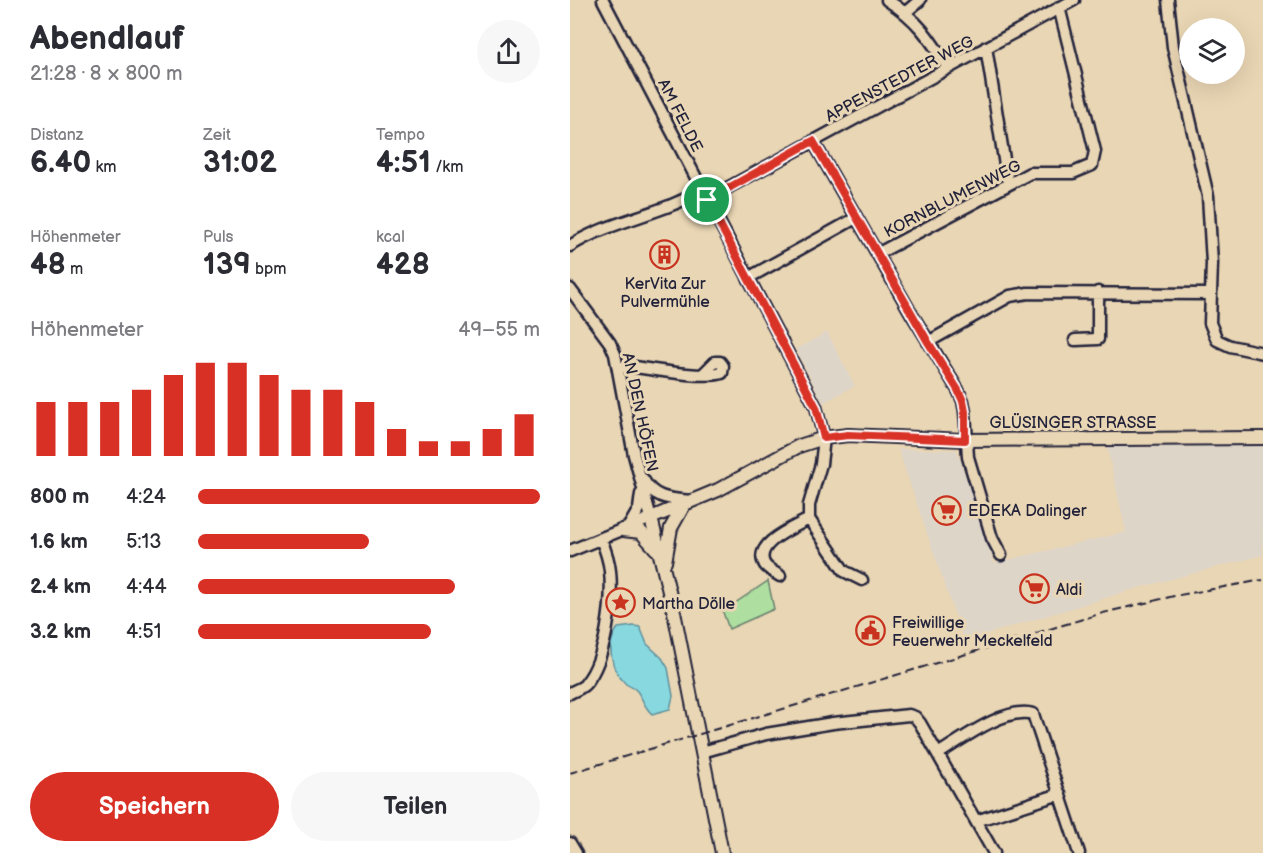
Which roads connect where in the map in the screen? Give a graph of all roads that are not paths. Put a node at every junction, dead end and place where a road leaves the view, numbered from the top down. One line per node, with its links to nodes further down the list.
1 (603, 0): 12 (street, AM FELDE)
2 (887, 0): 7 (street)
3 (920, 0): 7 (street)
4 (1074, 0): 6 (street, APPENSTEDTER WEG)
5 (1168, 0): 19 (street)
6 (1059, 7): 8 (street, APPENSTEDTER WEG); 11 (street, KORNBLUMENWEG)
7 (906, 12): 9 (street)
8 (986, 47): 9 (street, APPENSTEDTER WEG); 11 (street)
9 (948, 68): 10 (street, APPENSTEDTER WEG)
10 (813, 141): 12 (street, APPENSTEDTER WEG); 13 (street)
11 (1008, 184): 15 (street, KORNBLUMENWEG)
12 (705, 195): 14 (street, APPENSTEDTER WEG); 16 (street, AM FELDE)
13 (856, 218): 15 (street); 16 (street)
14 (570, 246)
15 (877, 254): 21 (street)
16 (748, 278): 25 (street, AM FELDE)
17 (570, 289): 23 (street, AN DEN HÖFEN)
18 (1098, 292): 19 (street); 20 (street); 21 (street)
19 (1211, 294): 22 (street)
20 (1075, 340)
21 (928, 342): 27 (street)
22 (1263, 353)
23 (619, 368): 24 (street); 28 (street, AN DEN HÖFEN)
24 (703, 374)
25 (824, 438): 27 (main road, GLÜSINGER STRASSE); 29 (main road, GLÜSINGER STRASSE); 31 (street)
26 (1263, 438): 27 (main road, GLÜSINGER STRASSE)
27 (965, 440): 35 (street)
28 (640, 476): 29 (street); 30 (street, AN DEN HÖFEN); 32 (street)
29 (689, 502): 30 (main road, GLÜSINGER STRASSE); 36 (main road)
30 (651, 518): 32 (street); 36 (main road)
31 (808, 519): 37 (street); 38 (street)
32 (625, 529): 33 (street); 36 (main road)
33 (602, 539): 34 (street); 39 (street)
34 (570, 551)
35 (1001, 555)
36 (662, 563): 40 (main road)
37 (780, 576)
38 (862, 580)
39 (570, 693)
40 (702, 752): 41 (street); 46 (main road)
41 (938, 754): 42 (street); 43 (street)
42 (1060, 794): 43 (street); 48 (street)
43 (976, 821): 47 (street)
44 (570, 843): 45 (street)
45 (576, 853)
46 (722, 853)
47 (994, 853)
48 (1079, 853)

